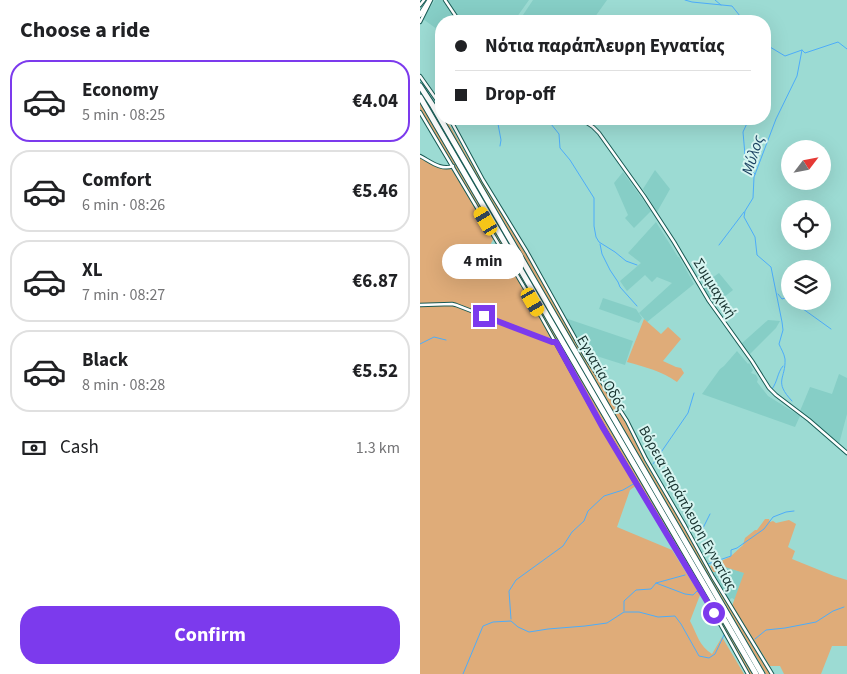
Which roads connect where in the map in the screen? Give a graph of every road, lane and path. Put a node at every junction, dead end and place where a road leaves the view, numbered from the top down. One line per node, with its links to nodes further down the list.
1 (428, 0): 3 (street); 4 (main road); 6 (street)
2 (445, 0): 5 (street)
3 (420, 5)
4 (420, 13)
5 (455, 15)
6 (420, 22)
7 (420, 76): 10 (street)
8 (420, 86): 11 (highway, Εγνατία Οδός)
9 (420, 97): 13 (highway, Εγνατία Οδός)
10 (435, 97)
11 (435, 110)
12 (420, 112): 19 (street)
13 (435, 123)
14 (436, 125): 26 (highway, Εγνατία Οδός)
15 (444, 125): 27 (highway, Εγνατία Οδός)
16 (453, 125): 28 (street, Βόρεια παράπλευρη Εγνατίας)
17 (590, 125): 24 (street, Συμμαχική)
18 (420, 156): 21 (street)
19 (448, 158): 20 (street); 21 (street)
20 (453, 166): 21 (street); 23 (street)
21 (444, 167)
22 (420, 305): 23 (street)
23 (556, 342): 25 (street)
24 (847, 453)
25 (748, 674)
26 (756, 674)
27 (762, 674)
28 (772, 674)

